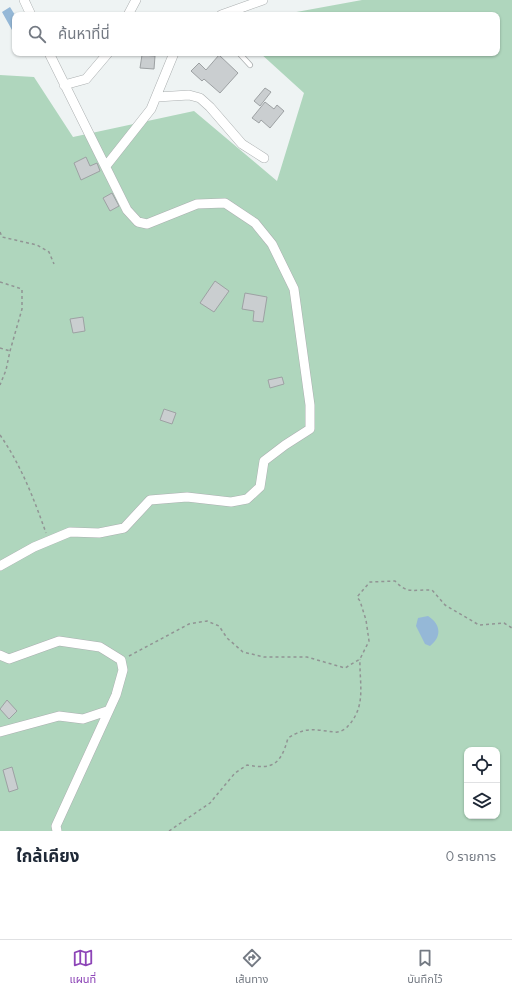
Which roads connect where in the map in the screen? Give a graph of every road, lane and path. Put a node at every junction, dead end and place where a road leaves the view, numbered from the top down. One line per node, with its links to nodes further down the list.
1 (24, 0): 4 (street)
2 (136, 0): 5 (street)
3 (263, 0): 6 (street)
4 (30, 12)
5 (130, 12)
6 (229, 12)
7 (50, 56): 12 (street)
8 (105, 56): 12 (street)
9 (172, 56): 13 (street)
10 (242, 56): 11 (lane)
11 (250, 65)
12 (64, 85): 15 (street)
13 (157, 97): 14 (street); 15 (street)
14 (264, 158)
15 (106, 166): 23 (street)
16 (0, 232): 17 (path)
17 (54, 264)
18 (0, 282): 20 (path)
19 (0, 348): 20 (path)
20 (10, 351): 21 (path)
21 (0, 385)
22 (0, 435): 23 (path)
23 (49, 540): 24 (street)
24 (0, 566)
25 (512, 628): 27 (path)
26 (0, 655): 28 (street)
27 (360, 659): 28 (path); 32 (path)
28 (121, 660): 29 (street)
29 (107, 711): 30 (street); 31 (street)
30 (0, 732)
31 (57, 831)
32 (169, 831)

